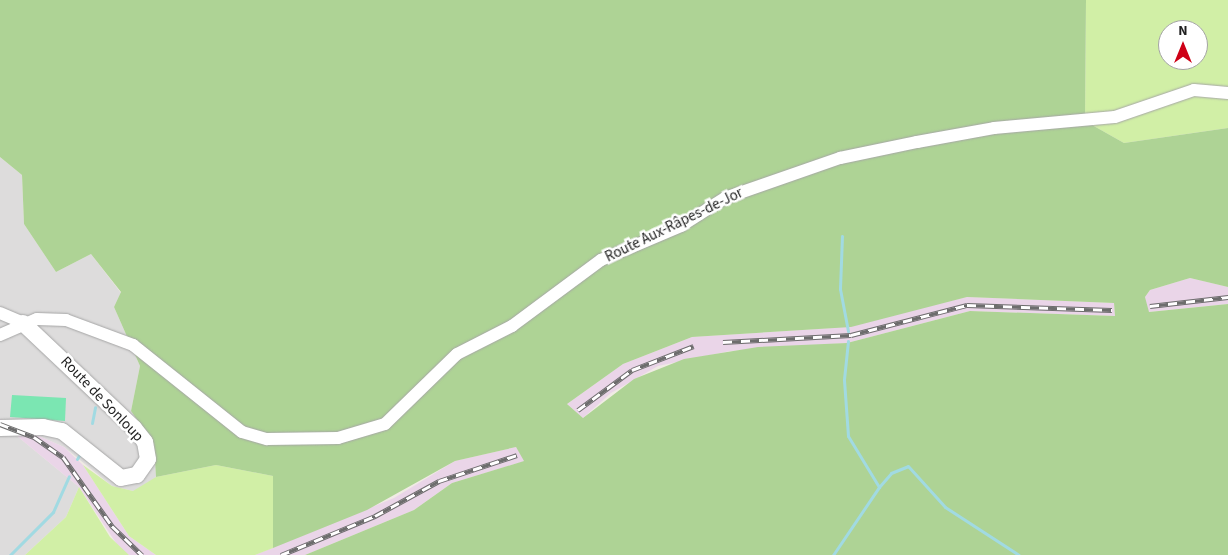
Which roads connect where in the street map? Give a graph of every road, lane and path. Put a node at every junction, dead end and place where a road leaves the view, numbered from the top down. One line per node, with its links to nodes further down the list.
1 (1228, 93): 3 (street, Route Aux-Râpes-de-Jor)
2 (0, 313): 3 (street, Route de Sonloup)
3 (23, 323): 4 (street, Route Aux-Râpes-de-Jor); 5 (street, Route de Sonloup)
4 (0, 335)
5 (0, 428)

